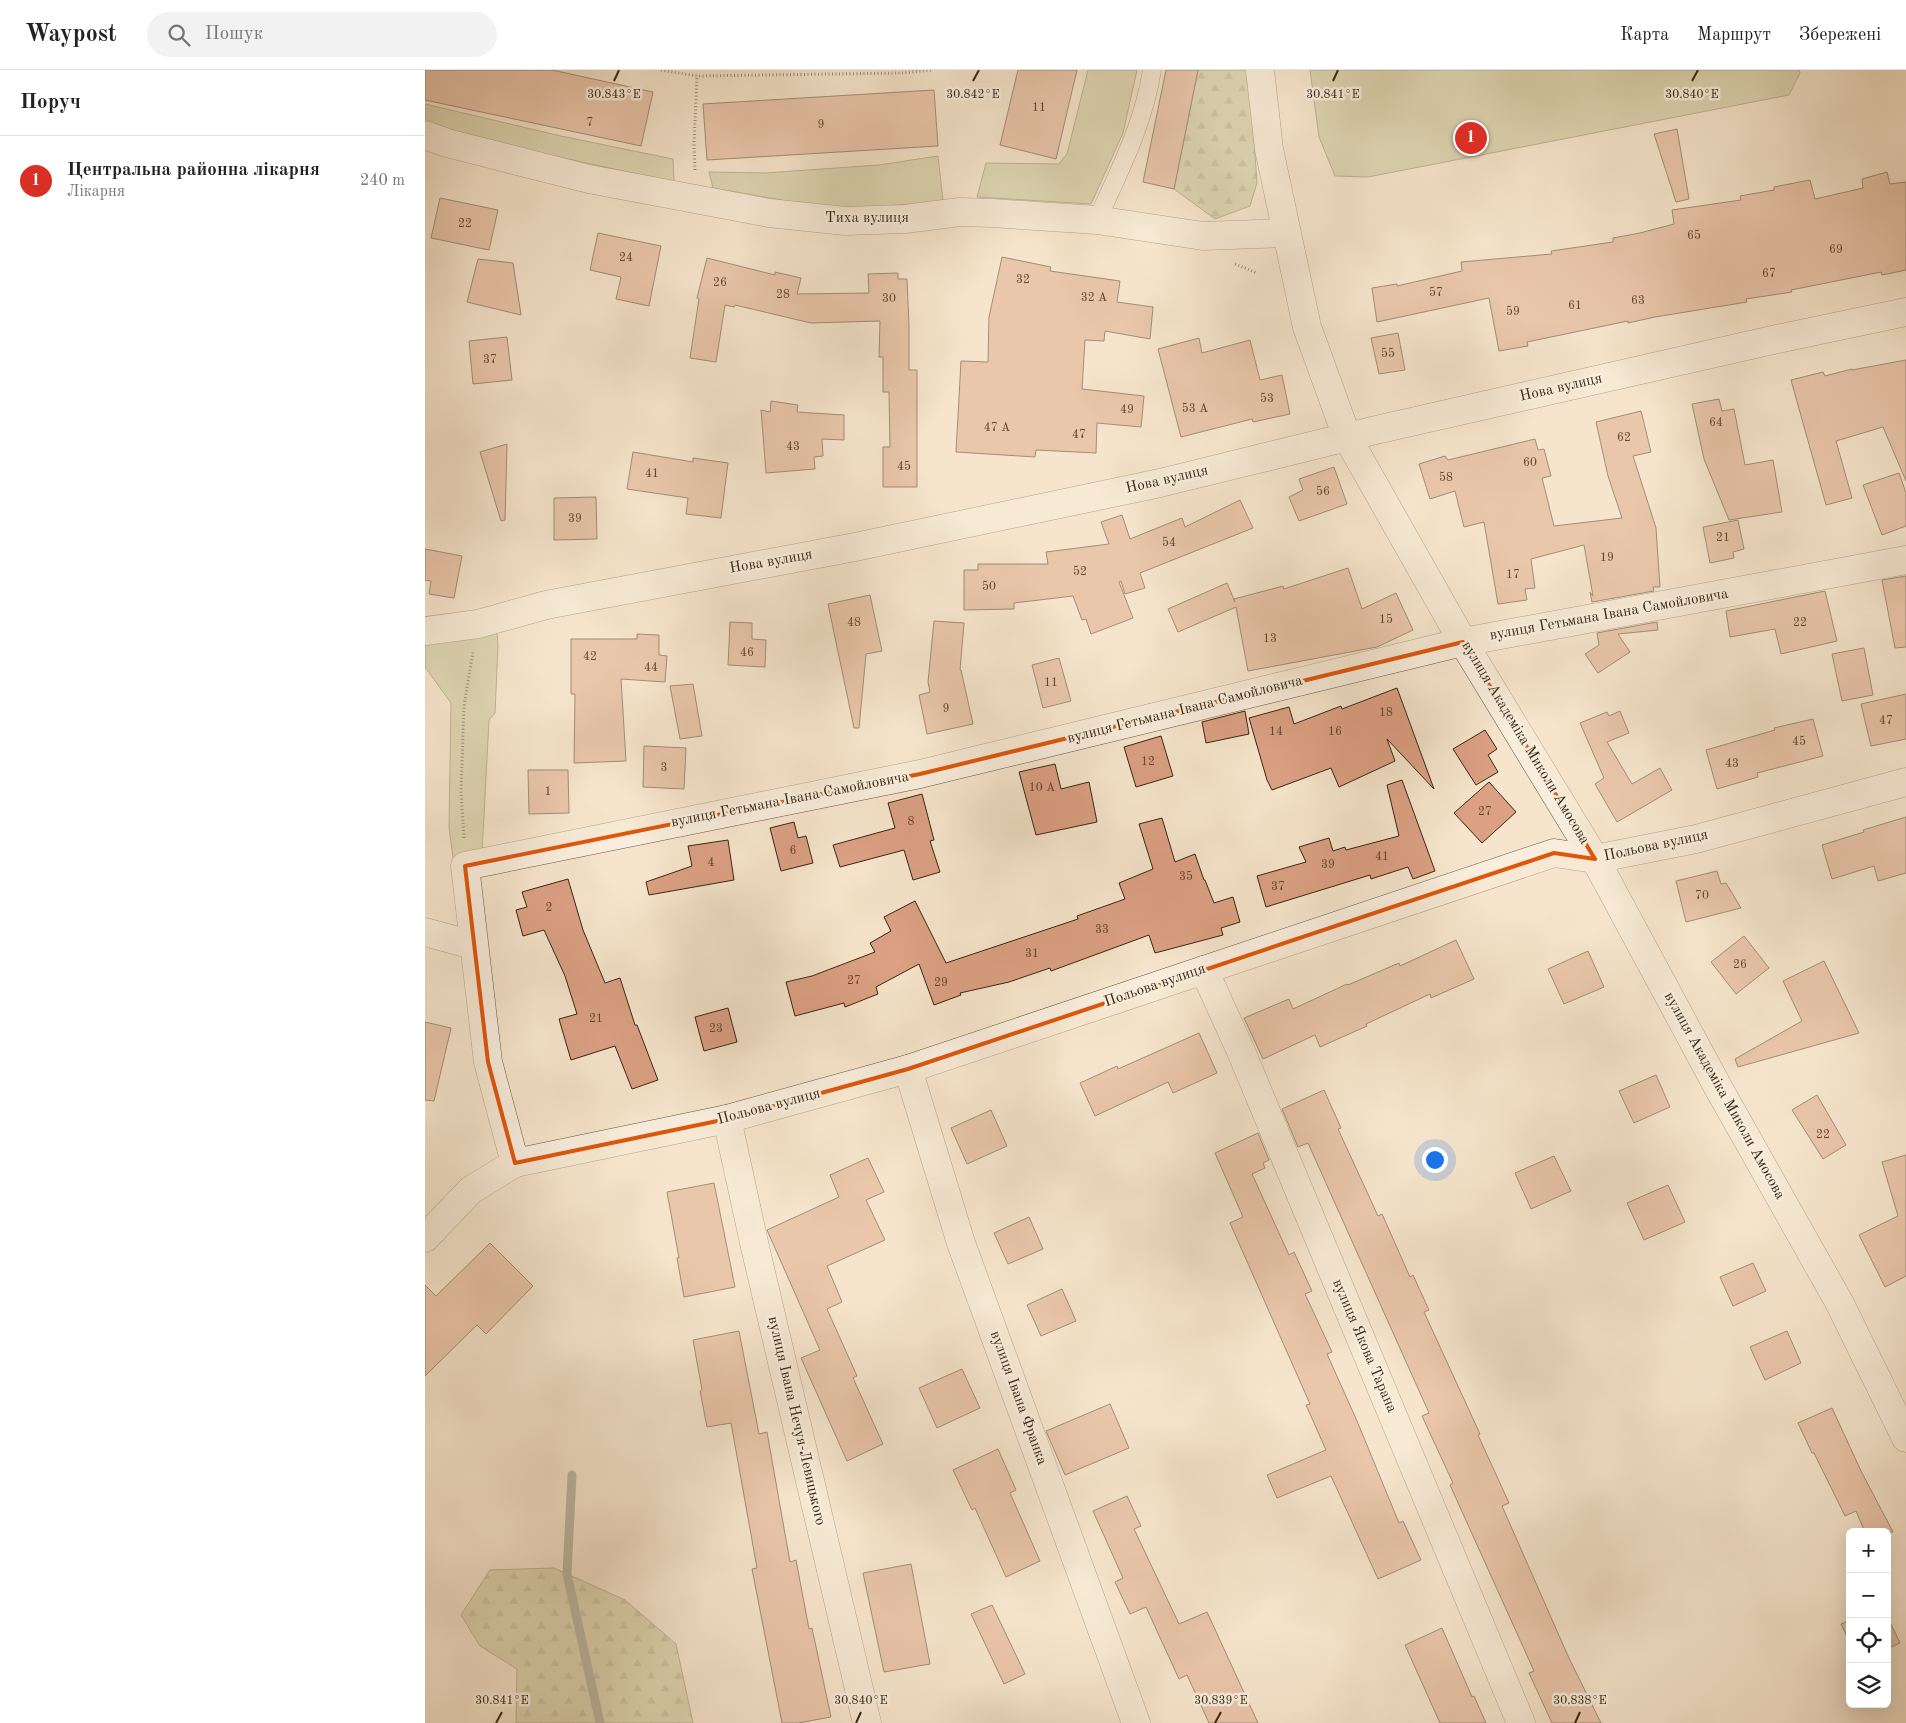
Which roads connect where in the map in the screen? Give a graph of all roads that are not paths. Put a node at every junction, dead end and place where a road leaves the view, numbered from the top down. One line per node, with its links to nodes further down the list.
1 (1152, 70): 4 (lane)
2 (1261, 70): 5 (street, вулиця Академіка Миколи Амосова)
3 (425, 135): 4 (street, Тиха вулиця)
4 (1097, 220): 5 (street, Тиха вулиця)
5 (1287, 233): 7 (street, вулиця Академіка Миколи Амосова)
6 (1906, 312): 7 (street, Нова вулиця)
7 (1347, 437): 9 (street, Нова вулиця); 10 (street, вулиця Академіка Миколи Амосова)
8 (1906, 560): 10 (street, вулиця Гетьмана Івана Самойловича)
9 (425, 631)
10 (1463, 642): 12 (street, вулиця Академіка Миколи Амосова); 14 (street, вулиця Гетьмана Івана Самойловича)
11 (1906, 782): 12 (street, Польова вулиця)
12 (1595, 859): 15 (street, Польова вулиця); 20 (street, вулиця Академіка Миколи Амосова)
13 (425, 932): 14 (street)
14 (473, 945): 18 (street)
15 (1204, 970): 16 (street, Польова вулиця); 23 (street, вулиця Якова Тарана)
16 (908, 1069): 17 (street, Польова вулиця); 22 (street, вулиця Івана Франка)
17 (727, 1120): 18 (street, Польова вулиця); 21 (street, вулиця Івана Нечуя-Левицького)
18 (515, 1163): 19 (street, Польова вулиця)
19 (425, 1238)
20 (1906, 1438)
21 (867, 1723)
22 (1137, 1723)
23 (1521, 1723)

